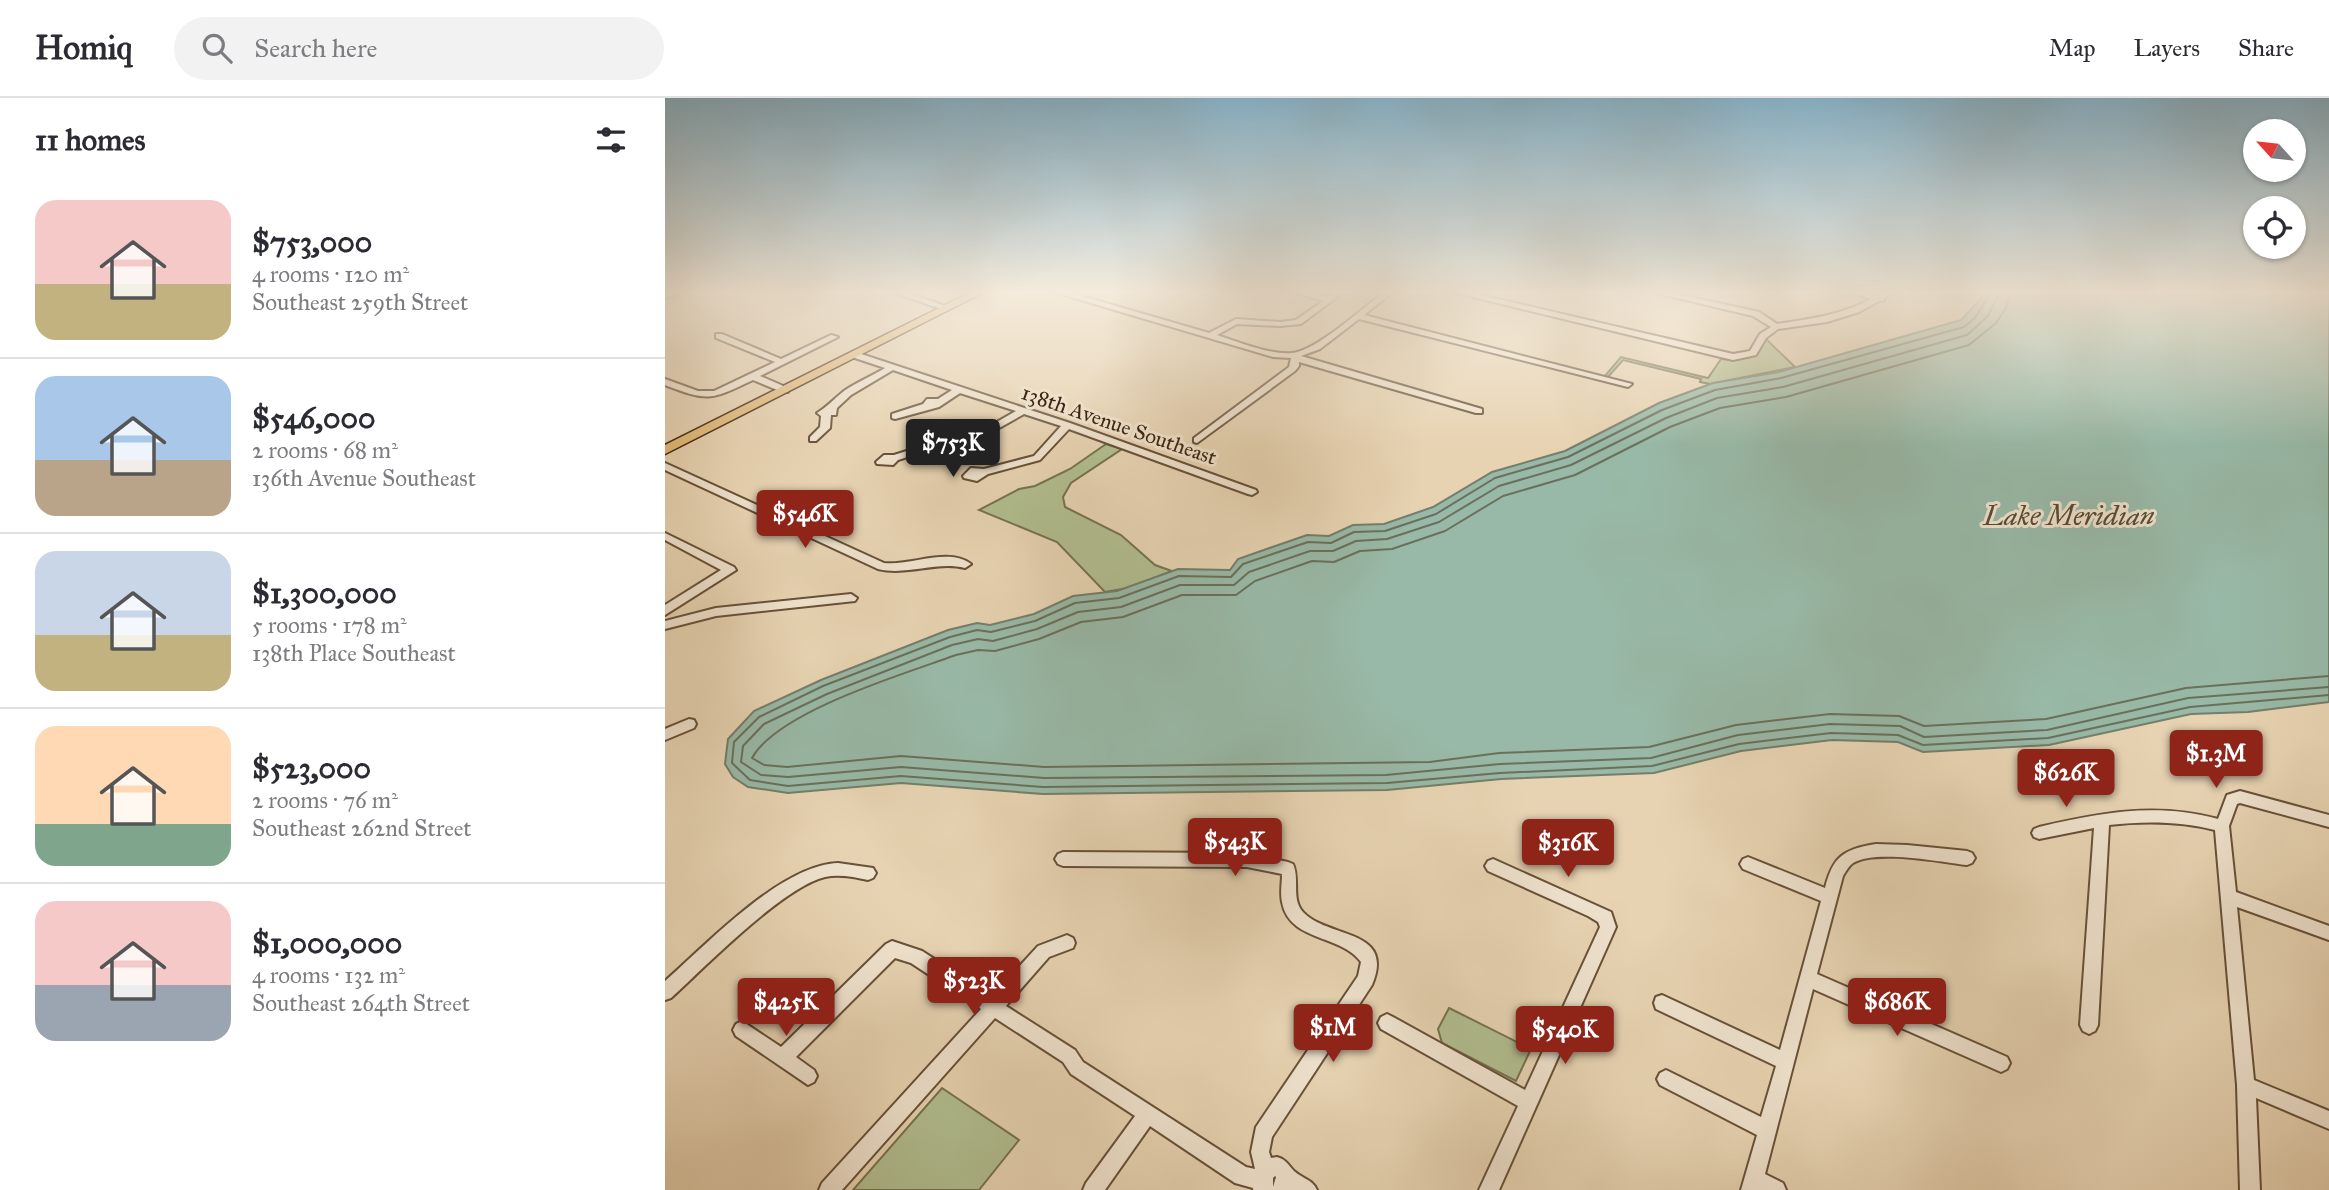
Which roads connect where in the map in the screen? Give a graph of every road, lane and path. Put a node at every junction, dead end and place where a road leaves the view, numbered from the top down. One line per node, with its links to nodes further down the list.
1 (736, 343): 12 (street)
2 (821, 343): 12 (street)
3 (879, 343): 9 (main road)
4 (1236, 343): 10 (street)
5 (1322, 343): 10 (street)
6 (1464, 343): 16 (street)
7 (1668, 343): 11 (street)
8 (1759, 343): 11 (street)
9 (855, 355): 13 (street, 138th Avenue Southeast); 17 (main road)
10 (1295, 356): 20 (street); 25 (street)
11 (1744, 357)
12 (781, 362): 14 (street)
13 (893, 367): 18 (street, 138th Avenue Southeast); 21 (street)
14 (754, 377): 15 (street); 17 (street)
15 (665, 382)
16 (1627, 384)
17 (785, 390): 26 (main road)
18 (958, 390): 19 (street, 138th Avenue Southeast); 22 (street)
19 (1023, 411): 23 (street, 138th Avenue Southeast); 27 (street)
20 (1479, 411)
21 (828, 412): 24 (street)
22 (895, 416)
23 (1067, 425): 29 (street); 30 (street, 138th Avenue Southeast)
24 (813, 439)
25 (1197, 440)
26 (665, 450)
27 (895, 458)
28 (665, 466): 32 (street)
29 (984, 472)
30 (1252, 492)
31 (665, 536): 34 (street)
32 (965, 564)
33 (851, 598): 35 (street)
34 (665, 611)
35 (665, 625)
36 (689, 724): 37 (street)
37 (665, 735)
38 (2102, 819): 40 (street); 41 (street); 58 (street)
39 (2329, 821): 40 (street)
40 (2222, 826): 49 (street)
41 (2039, 833)
42 (1847, 858): 43 (street); 48 (street)
43 (1967, 858)
44 (1063, 859): 70 (street)
45 (1748, 864): 48 (street)
46 (1493, 866): 66 (street)
47 (868, 873): 54 (street)
48 (1830, 897): 53 (street)
49 (2229, 897): 50 (street); 65 (street)
50 (2329, 933)
51 (1067, 943): 56 (street)
52 (892, 949): 56 (street); 60 (street)
53 (1808, 978): 61 (street); 62 (street)
54 (665, 992)
55 (1662, 1003): 61 (street)
56 (993, 1007): 67 (street); 73 (street)
57 (1387, 1023): 66 (street)
58 (2089, 1025)
59 (742, 1030): 60 (street)
60 (782, 1058): 63 (street)
61 (1786, 1061): 69 (street)
62 (2001, 1063)
63 (808, 1076)
64 (1666, 1079): 69 (street)
65 (2246, 1085): 68 (street); 78 (street)
66 (1528, 1102): 76 (street)
67 (1147, 1115): 70 (street); 74 (street)
68 (2329, 1120)
69 (1767, 1130): 72 (street)
70 (1263, 1180): 71 (street)
71 (1284, 1184): 75 (street)
72 (1753, 1185): 77 (street)
73 (829, 1190)
74 (1093, 1190)
75 (1307, 1190)
76 (1489, 1190)
77 (1776, 1190)
78 (2250, 1190)

